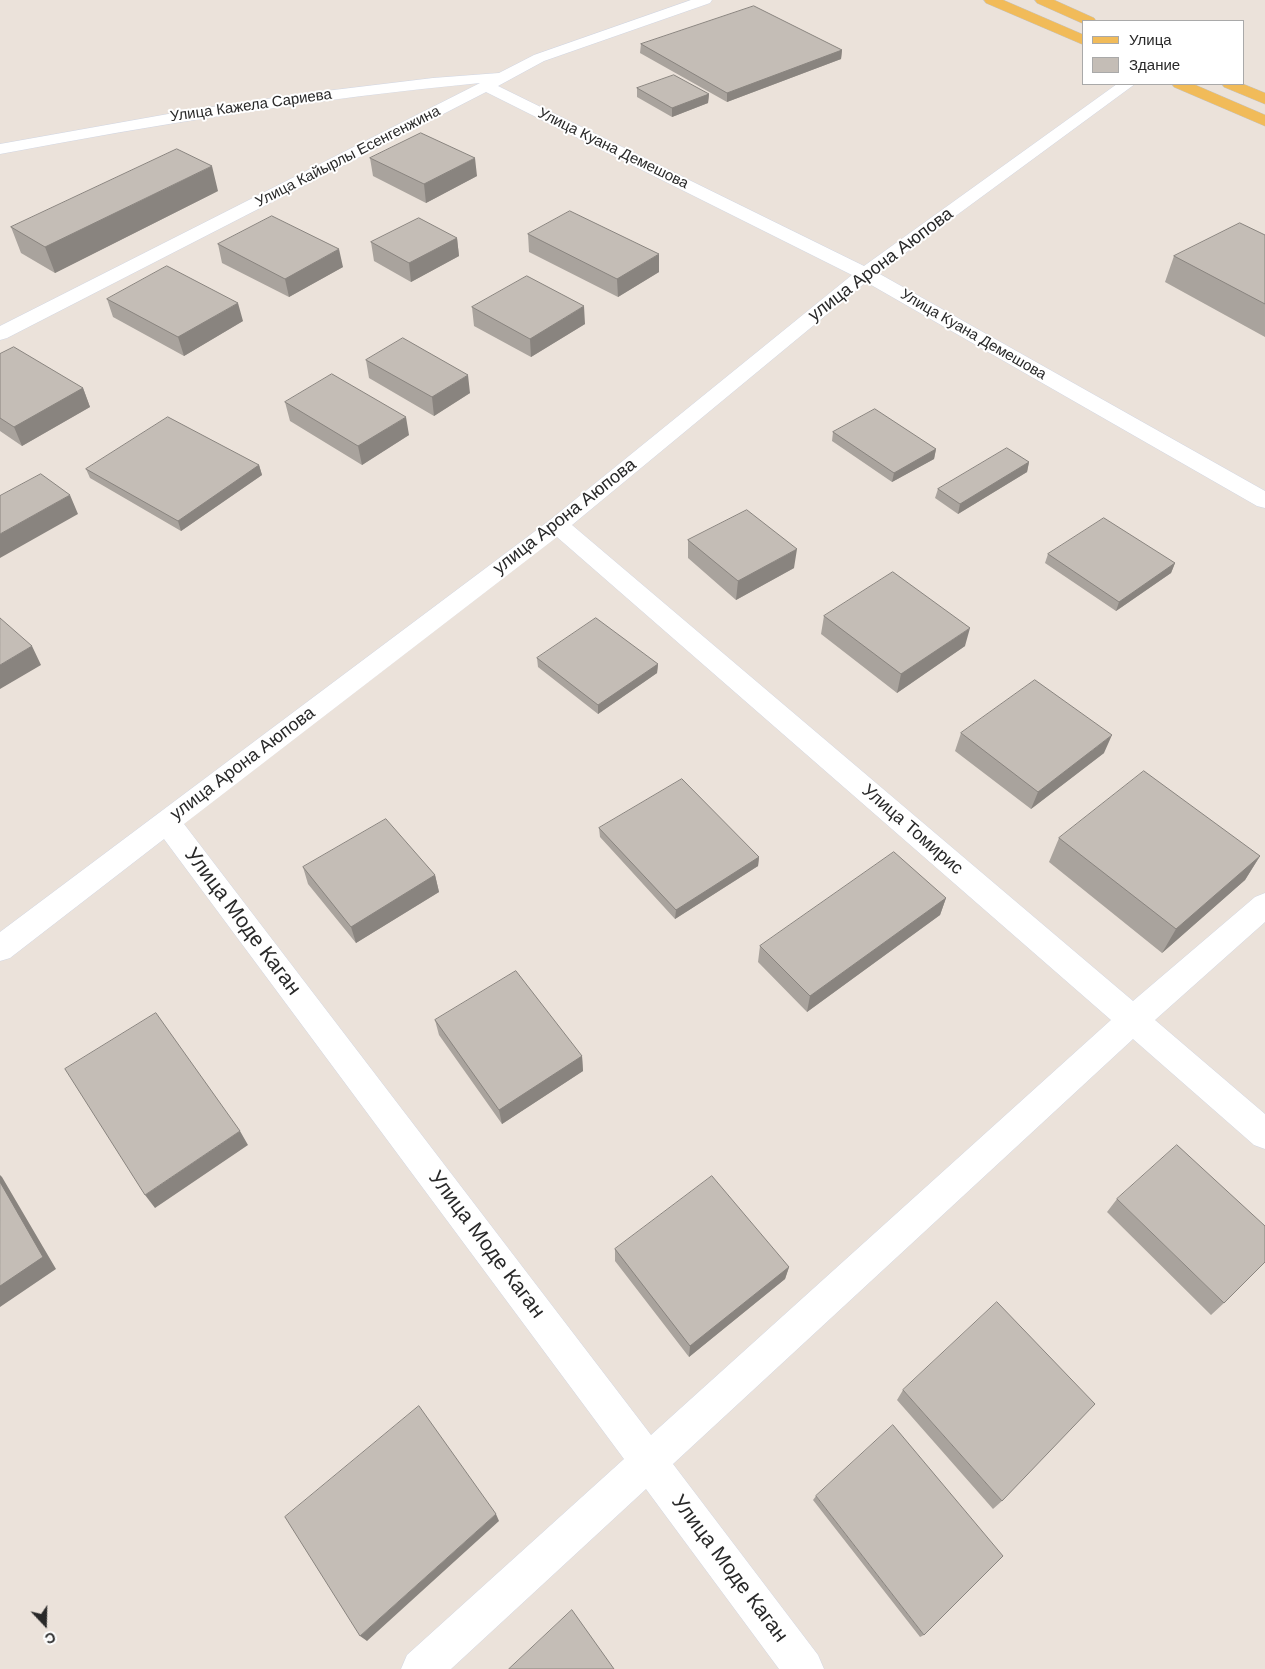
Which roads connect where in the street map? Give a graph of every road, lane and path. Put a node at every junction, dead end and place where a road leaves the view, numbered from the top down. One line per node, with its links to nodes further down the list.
1 (705, 0): 6 (street, Улица Кайырлы Есенгенжина)
2 (991, 0): 5 (main road)
3 (1042, 0): 4 (main road)
4 (1087, 20)
5 (1082, 40)
6 (504, 76): 10 (street, Улица Кайырлы Есенгенжина); 13 (street, Улица Кажела Сариева)
7 (1126, 85): 14 (street, улица Арона Аюпова)
8 (1182, 85): 12 (main road)
9 (1232, 85): 11 (main road)
10 (486, 86): 14 (street, Улица Куана Демешова); 15 (street, Улица Кайырлы Есенгенжина)
11 (1265, 99)
12 (1265, 121)
13 (0, 149)
14 (865, 274): 16 (street, Улица Куана Демешова); 17 (street, улица Арона Аюпова)
15 (0, 334)
16 (1265, 500)
17 (558, 525): 18 (street, улица Арона Аюпова); 21 (street, Улица Томирис)
18 (167, 822): 20 (street, улица Арона Аюпова); 23 (street, Улица Моде Каган)
19 (1265, 905): 21 (street)
20 (0, 949)
21 (1133, 1020): 22 (street, Улица Томирис); 23 (street)
22 (1265, 1134)
23 (648, 1461): 24 (street); 25 (street, Улица Моде Каган)
24 (421, 1669)
25 (804, 1669)

